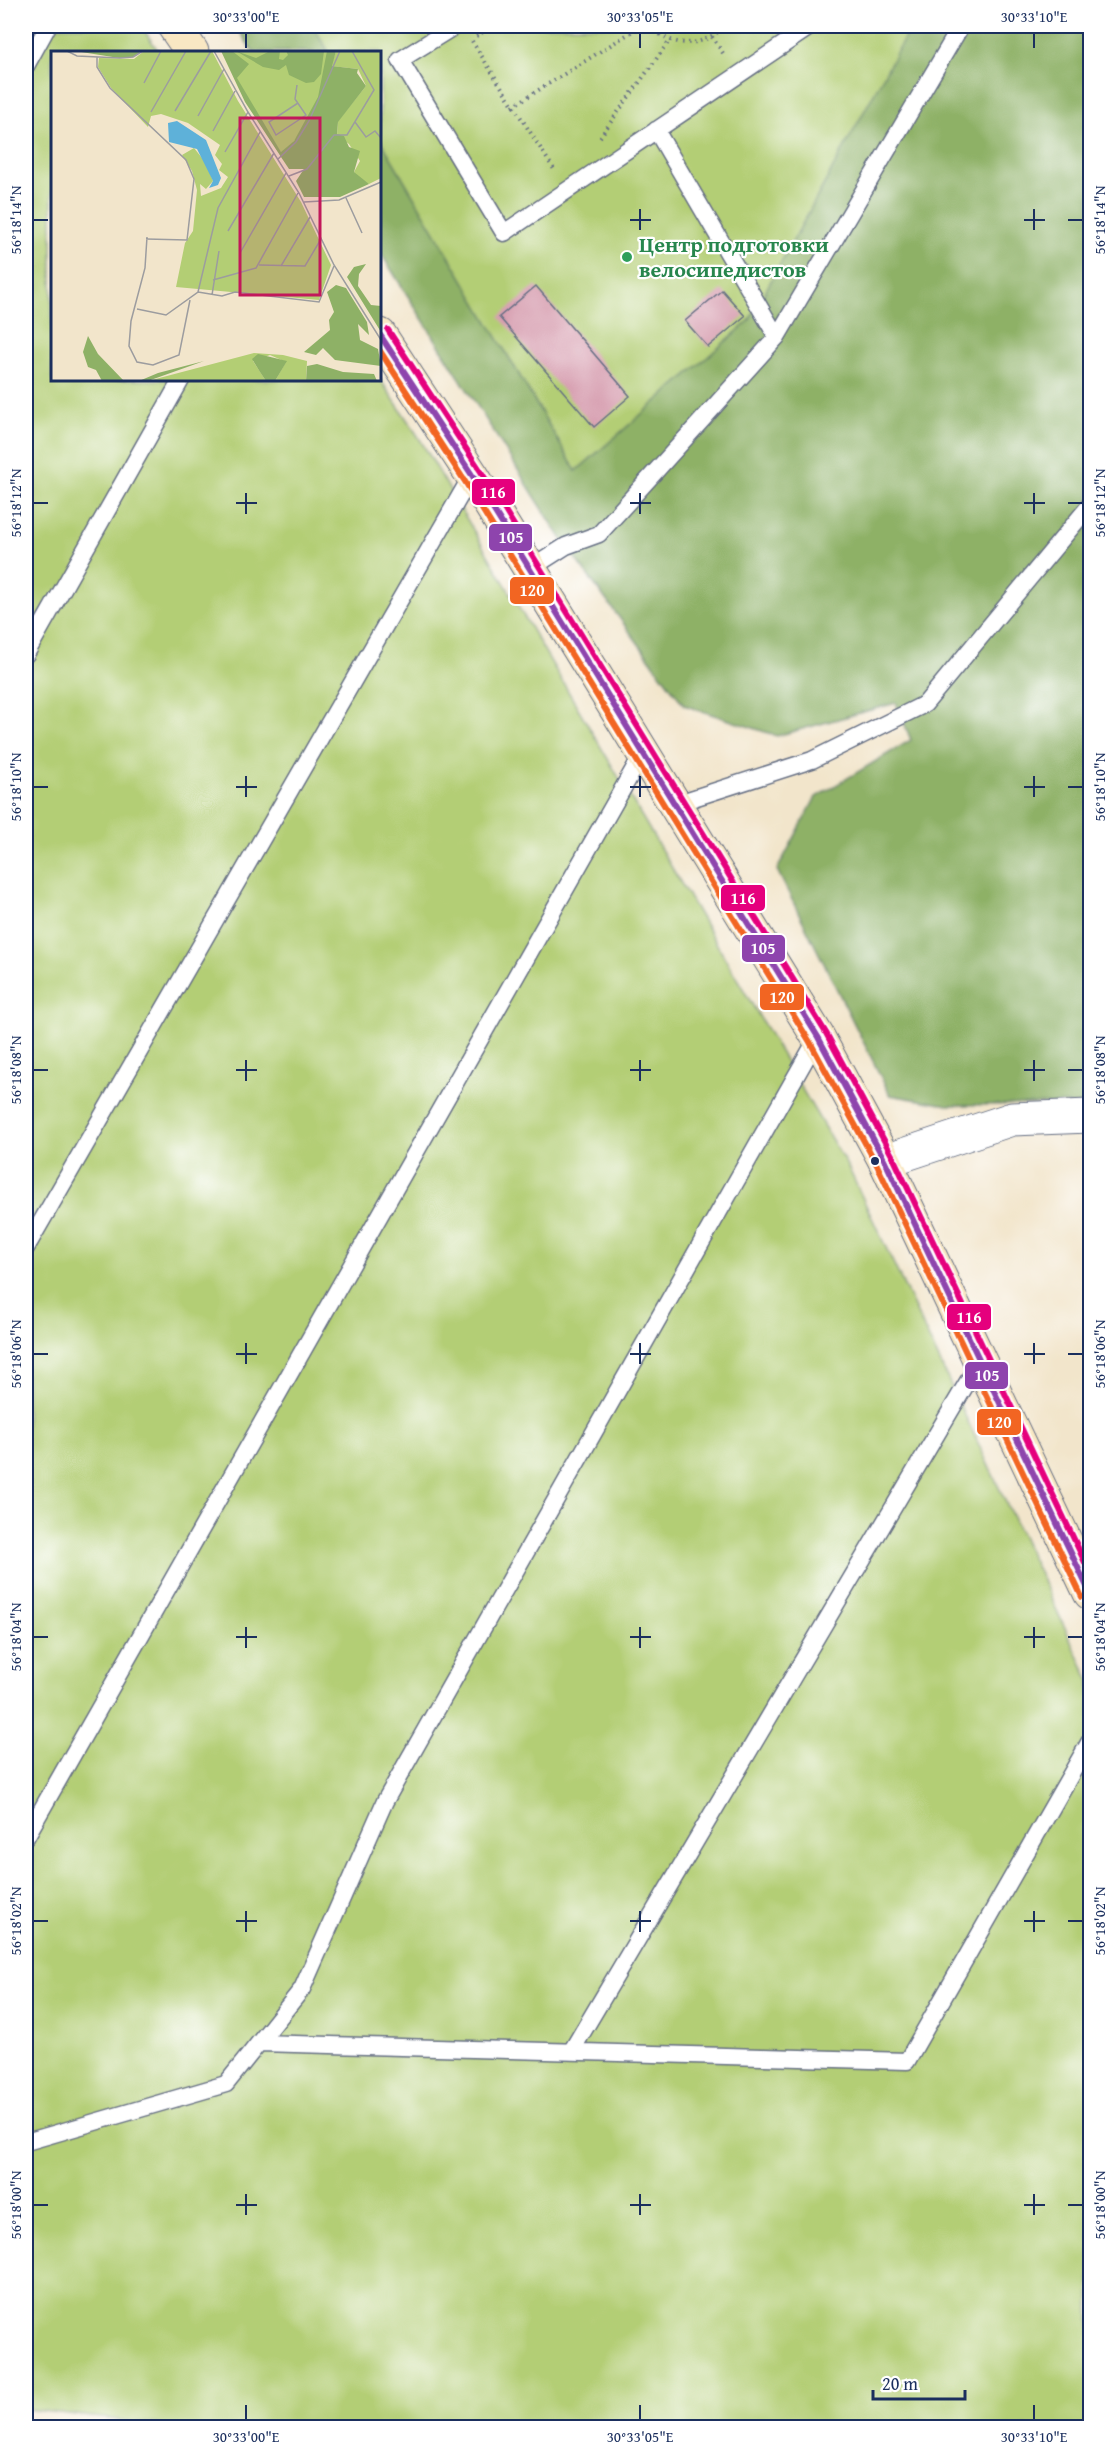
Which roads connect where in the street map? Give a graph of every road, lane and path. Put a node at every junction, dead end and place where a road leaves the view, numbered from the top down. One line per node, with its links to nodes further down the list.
1 (48, 26): 12 (lane)
2 (174, 26): 11 (main road)
3 (493, 26): 13 (path)
4 (641, 26): 13 (path)
5 (651, 26): 10 (path)
6 (724, 26): 10 (path)
7 (811, 26): 14 (lane)
8 (961, 26): 18 (lane)
9 (446, 28): 14 (lane)
10 (670, 40): 15 (path)
11 (191, 51)
12 (26, 66)
13 (513, 106): 16 (path)
14 (656, 130): 18 (lane)
15 (598, 141)
16 (565, 167)
17 (381, 337): 20 (main road)
18 (777, 337): 22 (lane)
19 (180, 381): 23 (lane)
20 (472, 474): 22 (main road); 29 (lane)
21 (1090, 505): 25 (lane)
22 (531, 569): 24 (main road)
23 (26, 654)
24 (643, 753): 25 (main road); 33 (lane)
25 (675, 804): 26 (main road)
26 (818, 1037): 28 (main road); 34 (lane)
27 (1090, 1116): 28 (street)
28 (885, 1161): 30 (main road)
29 (26, 1248)
30 (981, 1361): 31 (main road); 35 (lane)
31 (1090, 1593)
32 (1090, 1741): 35 (lane)
33 (26, 1837)
34 (259, 2043): 35 (lane); 36 (lane)
35 (573, 2050)
36 (26, 2142)

